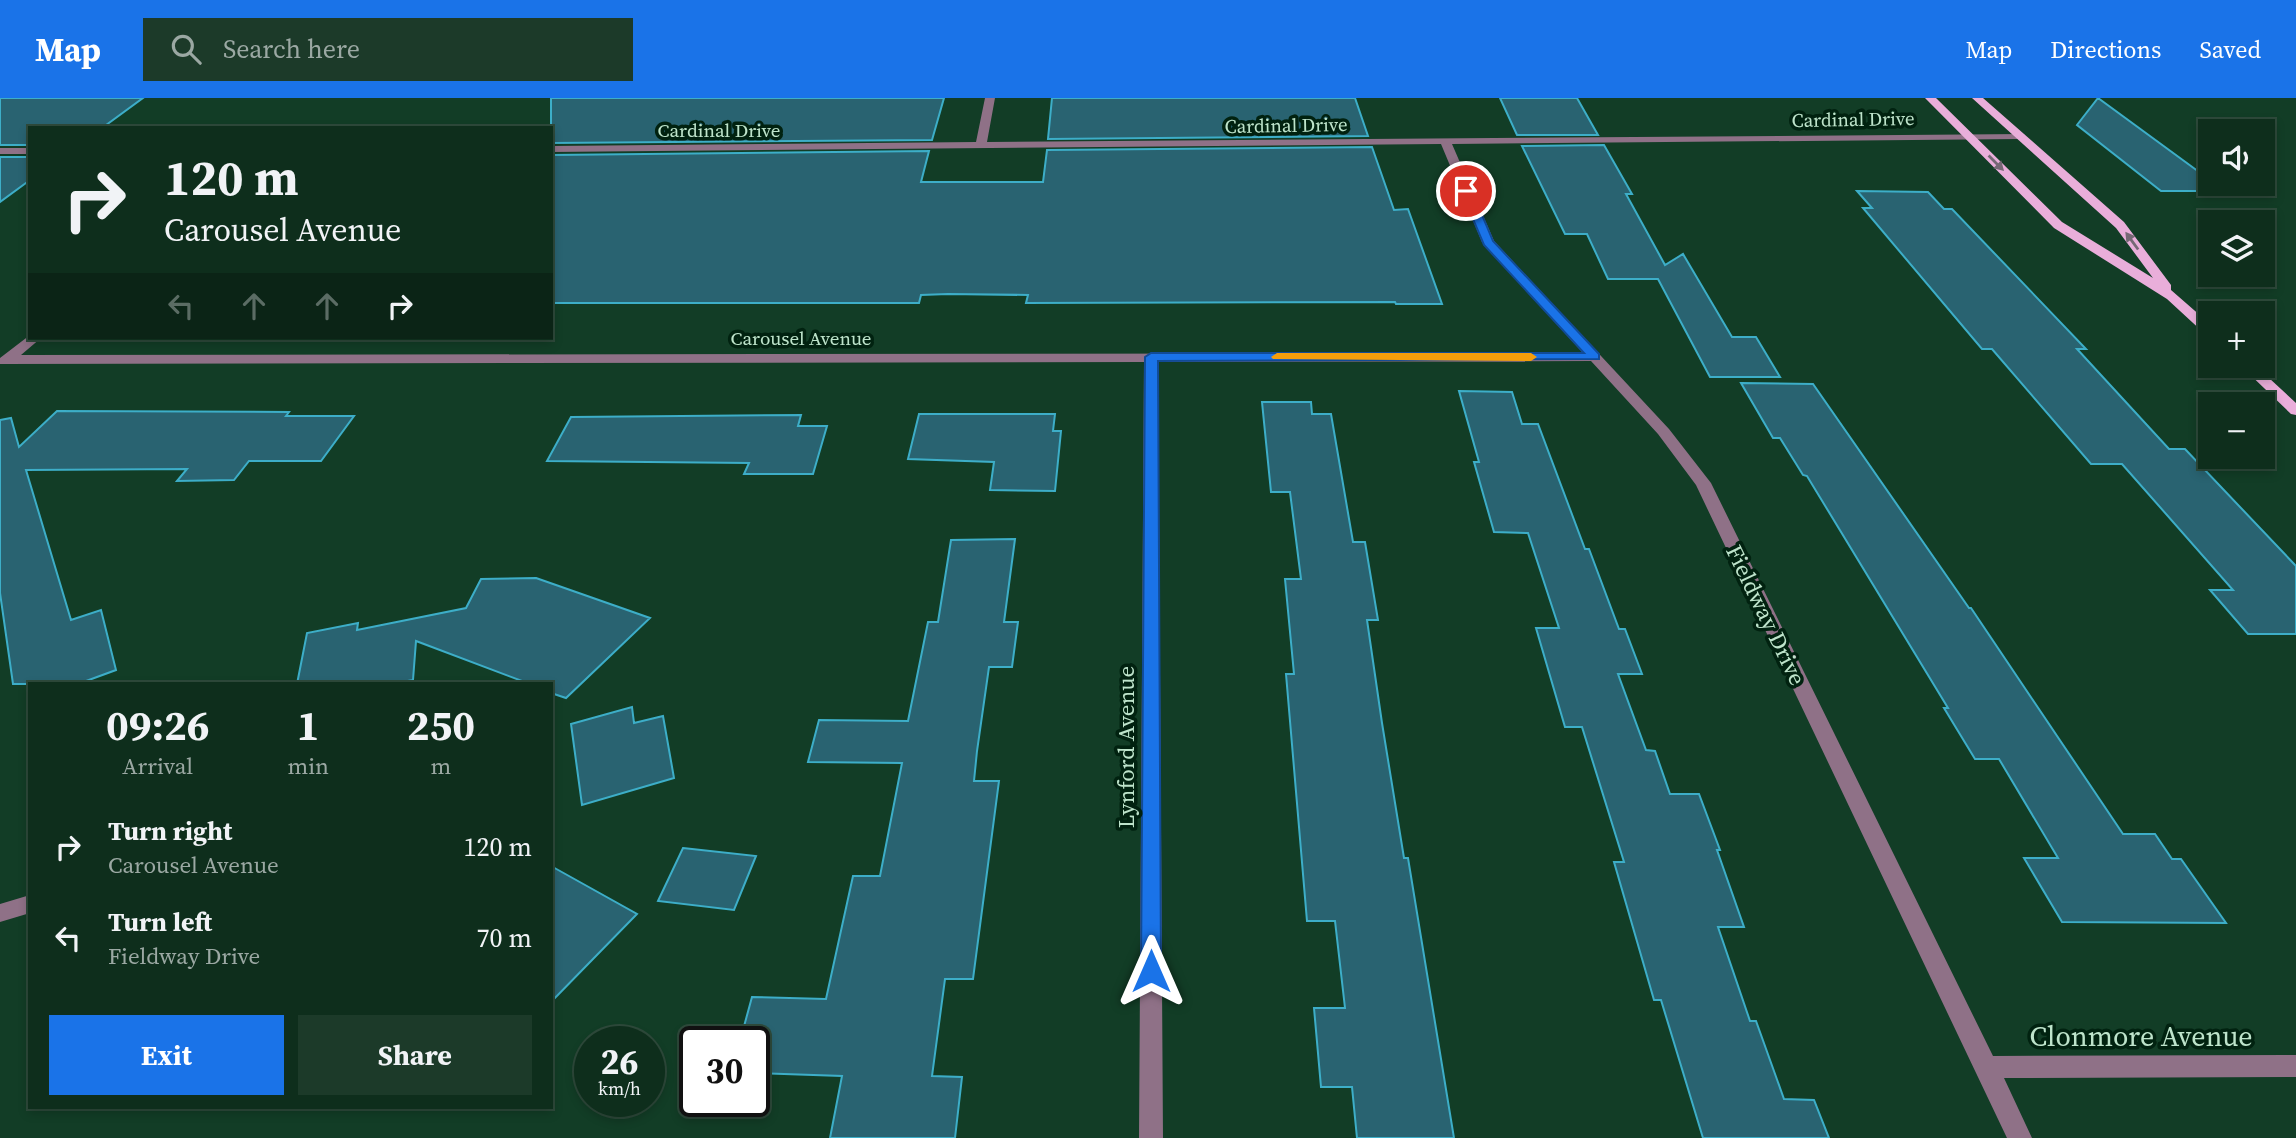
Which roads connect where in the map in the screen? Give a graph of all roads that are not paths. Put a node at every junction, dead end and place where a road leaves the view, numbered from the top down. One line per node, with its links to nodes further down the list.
1 (990, 98): 7 (street)
2 (1930, 98): 4 (main road)
3 (1977, 98): 5 (main road)
4 (1969, 136): 5 (street, Cardinal Drive); 6 (street, Cardinal Drive); 11 (main road, one-way to 11)
5 (2021, 136): 11 (main road, one-way to 5)
6 (1445, 141): 7 (street, Cardinal Drive); 15 (street, Fieldway Drive)
7 (981, 146): 8 (street, Cardinal Drive)
8 (553, 149)
9 (0, 151): 10 (street)
10 (28, 151)
11 (2172, 296): 12 (main road)
12 (2198, 320)
13 (32, 340): 16 (street)
14 (1151, 357): 15 (street, Carousel Avenue); 16 (street, Carousel Avenue); 23 (street, Lynford Avenue)
15 (1594, 357): 21 (street, Fieldway Drive)
16 (4, 363)
17 (2261, 378): 18 (main road)
18 (2296, 411)
19 (28, 905): 20 (street)
20 (0, 913)
21 (1986, 1066): 22 (street, Clonmore Avenue); 24 (street, Fieldway Drive)
22 (2296, 1066)
23 (1151, 1138)
24 (2020, 1138)

